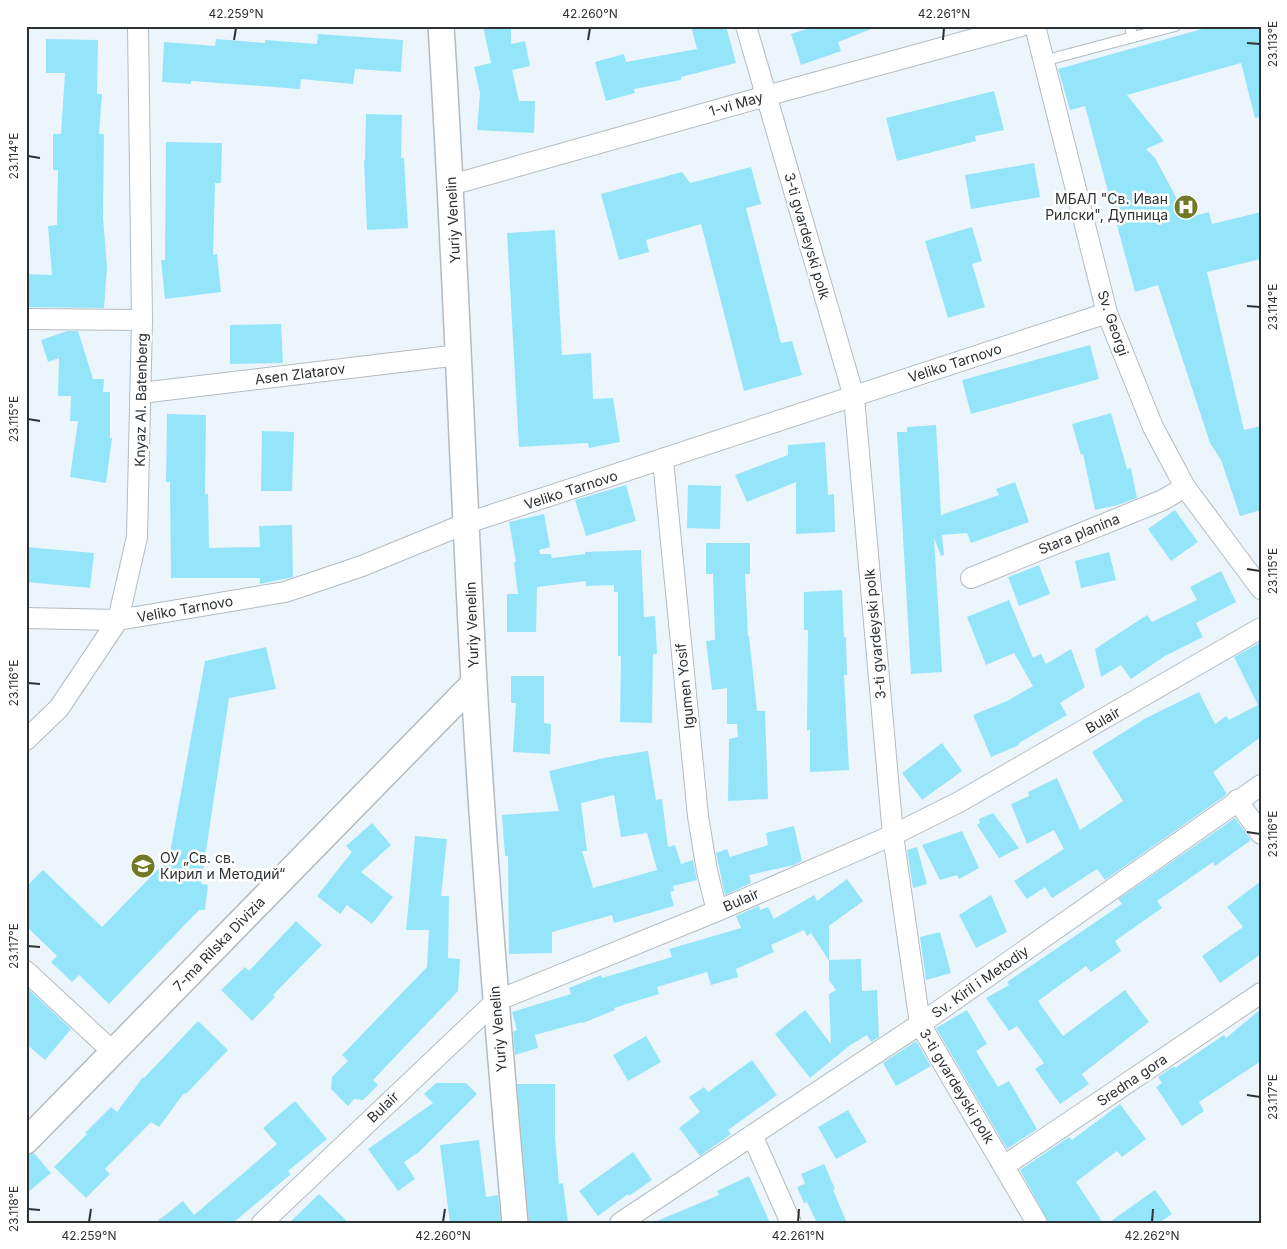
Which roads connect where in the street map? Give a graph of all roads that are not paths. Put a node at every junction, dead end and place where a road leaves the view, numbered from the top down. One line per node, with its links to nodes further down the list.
1 (138, 26): 14 (street, Knyaz Al. Batenberg)
2 (441, 26): 11 (street, Yuriy Venelin)
3 (746, 26): 10 (street, 3-ti gvardeyski polk)
4 (1021, 26): 10 (street, 1-vi May)
5 (1034, 26): 9 (street, Sv. Georgi)
6 (1130, 26): 8 (lane)
7 (1175, 26): 8 (lane)
8 (1132, 37): 9 (lane)
9 (1044, 61): 12 (street, Sv. Georgi)
10 (766, 96): 11 (street, 1-vi May); 17 (street, 3-ti gvardeyski polk)
11 (451, 185): 15 (street, Yuriy Venelin)
12 (1107, 314): 17 (street, Veliko Tarnovo); 19 (street, Sv. Georgi)
13 (26, 319): 14 (street)
14 (142, 320): 16 (street, Knyaz Al. Batenberg)
15 (459, 355): 16 (street, Asen Zlatarov); 20 (street, Yuriy Venelin)
16 (142, 393): 24 (street, Knyaz Al. Batenberg)
17 (854, 397): 18 (street, Veliko Tarnovo); 30 (street, 3-ti gvardeyski polk)
18 (663, 460): 20 (street, Veliko Tarnovo); 32 (street, Igumen Yosif)
19 (1185, 487): 21 (street, Stara planina); 22 (street, Sv. Georgi)
20 (467, 523): 24 (street, Veliko Tarnovo); 26 (street, Yuriy Venelin)
21 (972, 578)
22 (1261, 589)
23 (26, 618): 24 (street, Veliko Tarnovo)
24 (118, 620): 27 (street, Knyaz Al. Batenberg)
25 (1261, 628): 30 (street, Bulair)
26 (474, 683): 35 (street, Yuriy Venelin); 37 (street, 7-ma Rilska Divizia)
27 (26, 740)
28 (1261, 785): 29 (street, Sv. Kiril i Metodiy)
29 (1237, 800): 31 (street); 36 (street, Sv. Kiril i Metodiy)
30 (893, 834): 32 (street, Bulair); 36 (street, 3-ti gvardeyski polk)
31 (1261, 834)
32 (717, 911): 35 (street, Bulair)
33 (26, 971): 37 (street)
34 (1261, 993): 40 (street, Sredna gora)
35 (496, 1001): 41 (street, Bulair); 42 (street, Yuriy Venelin)
36 (920, 1024): 38 (street, Sv. Kiril i Metodiy); 40 (street, 3-ti gvardeyski polk)
37 (114, 1052): 39 (street, 7-ma Rilska Divizia)
38 (752, 1135): 43 (street, Sv. Kiril i Metodiy); 44 (street)
39 (26, 1141)
40 (1004, 1166): 45 (street, 3-ti gvardeyski polk)
41 (262, 1223)
42 (515, 1223)
43 (620, 1223)
44 (791, 1223)
45 (1037, 1223)

